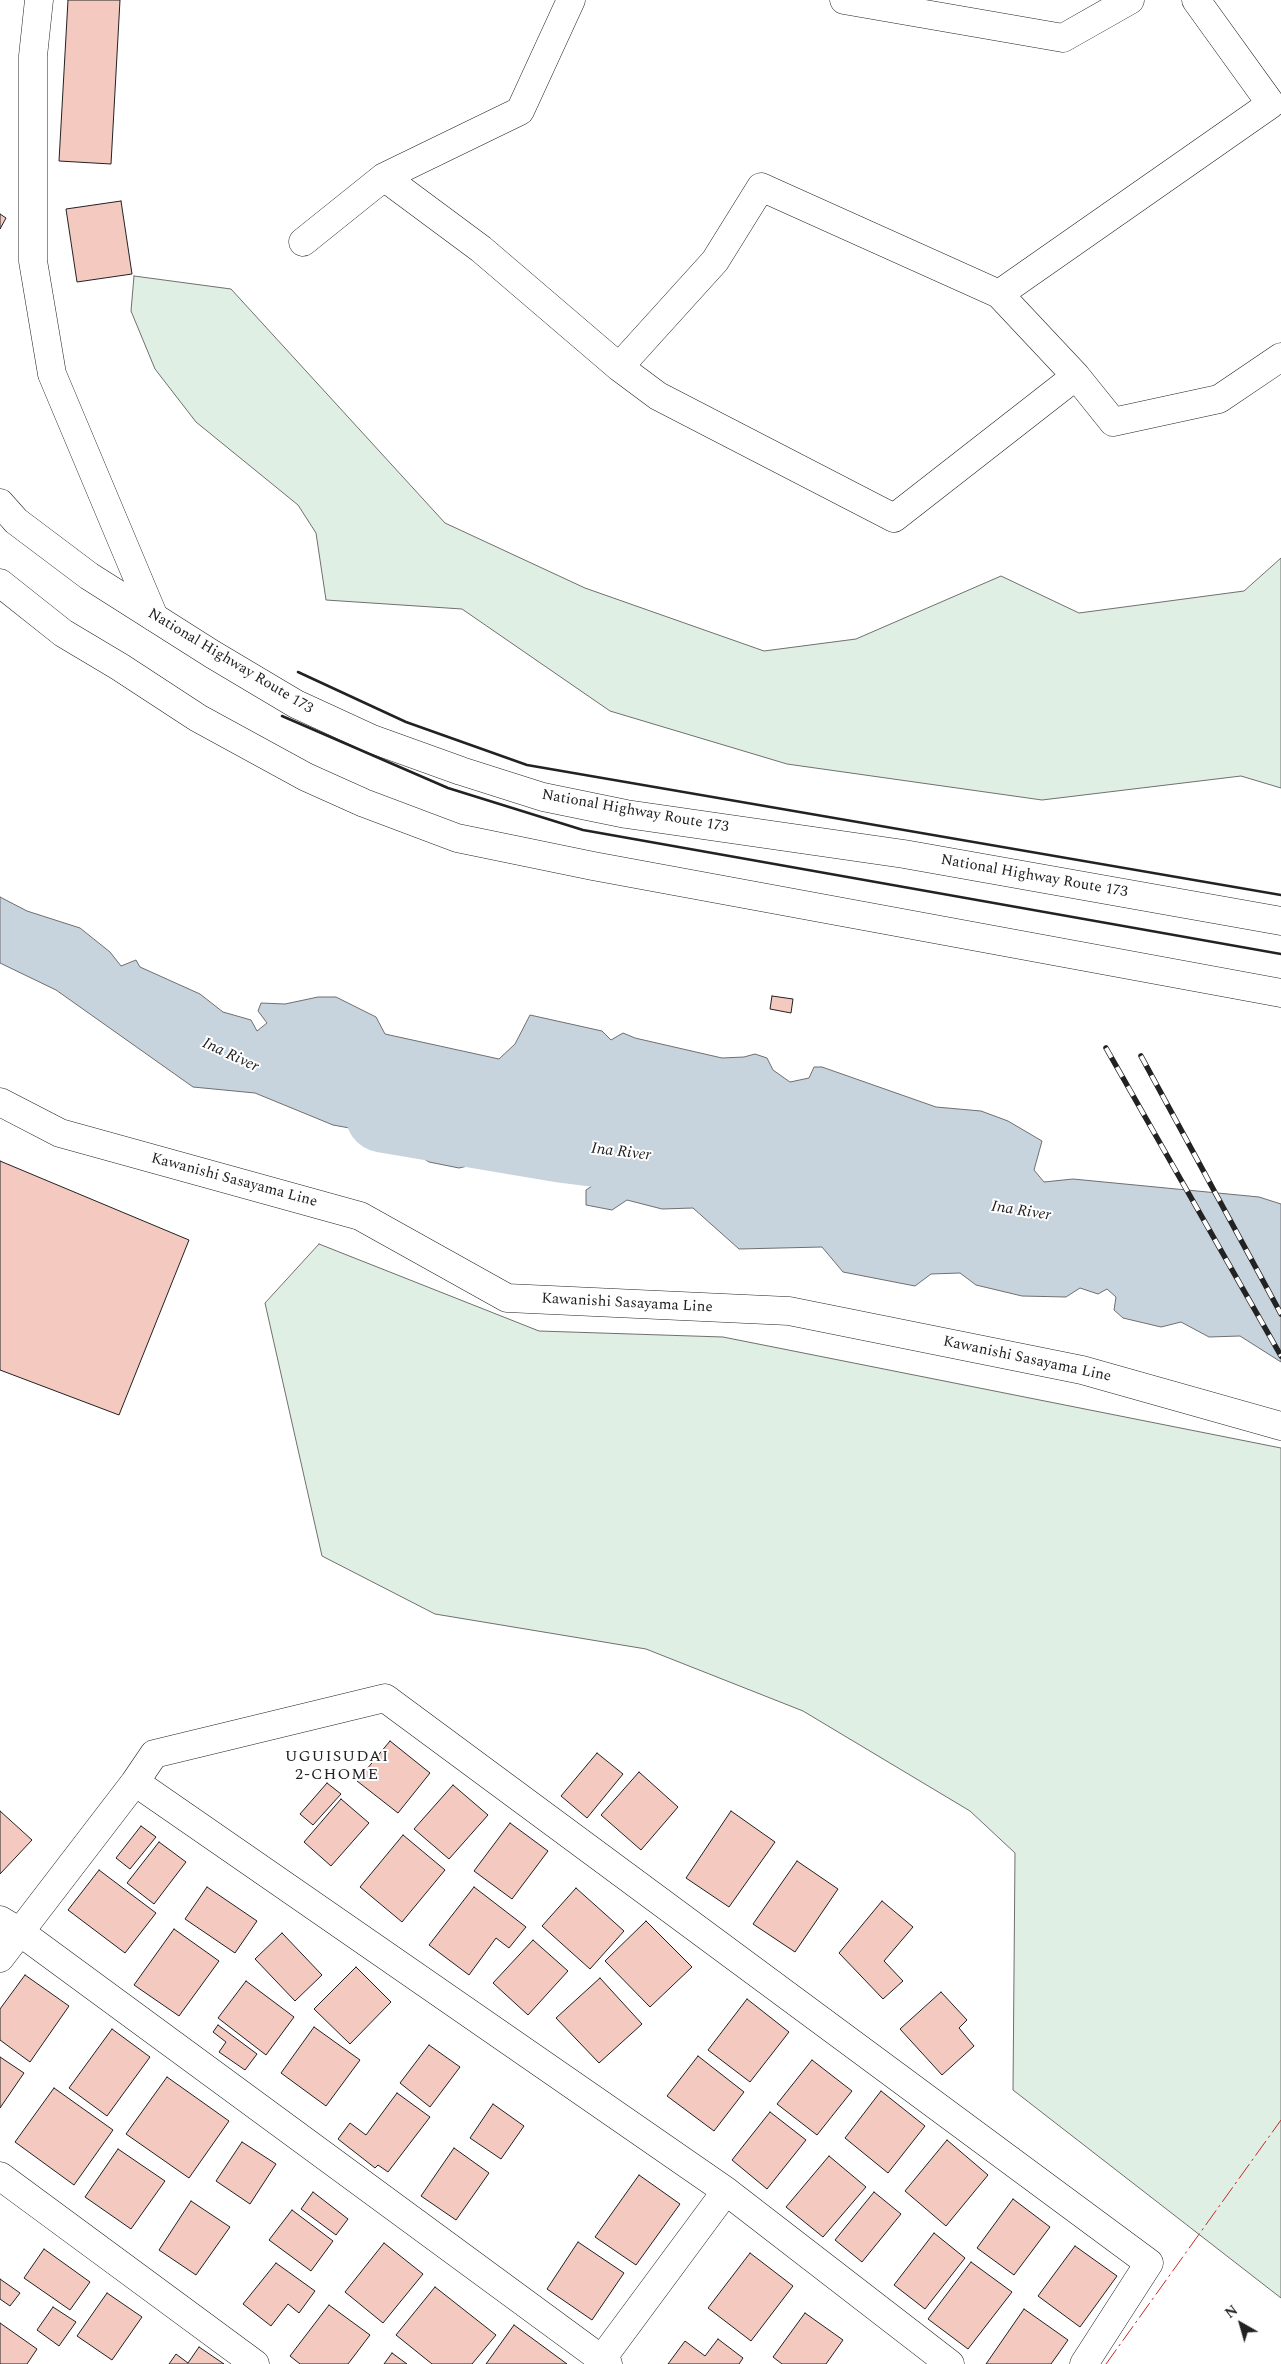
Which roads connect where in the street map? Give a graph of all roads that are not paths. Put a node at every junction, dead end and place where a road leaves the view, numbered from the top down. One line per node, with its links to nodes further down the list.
1 (39, 0): 15 (main road)
2 (571, 0): 7 (main road)
3 (844, 0): 4 (main road)
4 (1130, 0)
5 (1196, 0): 6 (main road)
6 (1278, 106): 9 (main road)
7 (384, 177): 8 (main road); 11 (main road)
8 (303, 242)
9 (999, 294): 11 (main road); 12 (main road)
10 (1281, 357): 12 (main road)
11 (619, 367): 12 (main road)
12 (1076, 376)
13 (0, 503): 15 (main road, National Highway Route 173)
14 (0, 583): 17 (main road)
15 (154, 617): 16 (main road, National Highway Route 173)
16 (1281, 921)
17 (1281, 993)
18 (0, 1102): 19 (main road, Kawanishi Sasayama Line)
19 (1281, 1426)
20 (135, 1782): 21 (main road); 24 (main road); 28 (main road)
21 (10, 1926): 22 (main road); 25 (main road)
22 (0, 1958)
23 (0, 2176): 26 (main road)
24 (726, 2191): 25 (main road); 27 (main road)
25 (602, 2362)
26 (255, 2364)
27 (950, 2364)
28 (1084, 2364)

